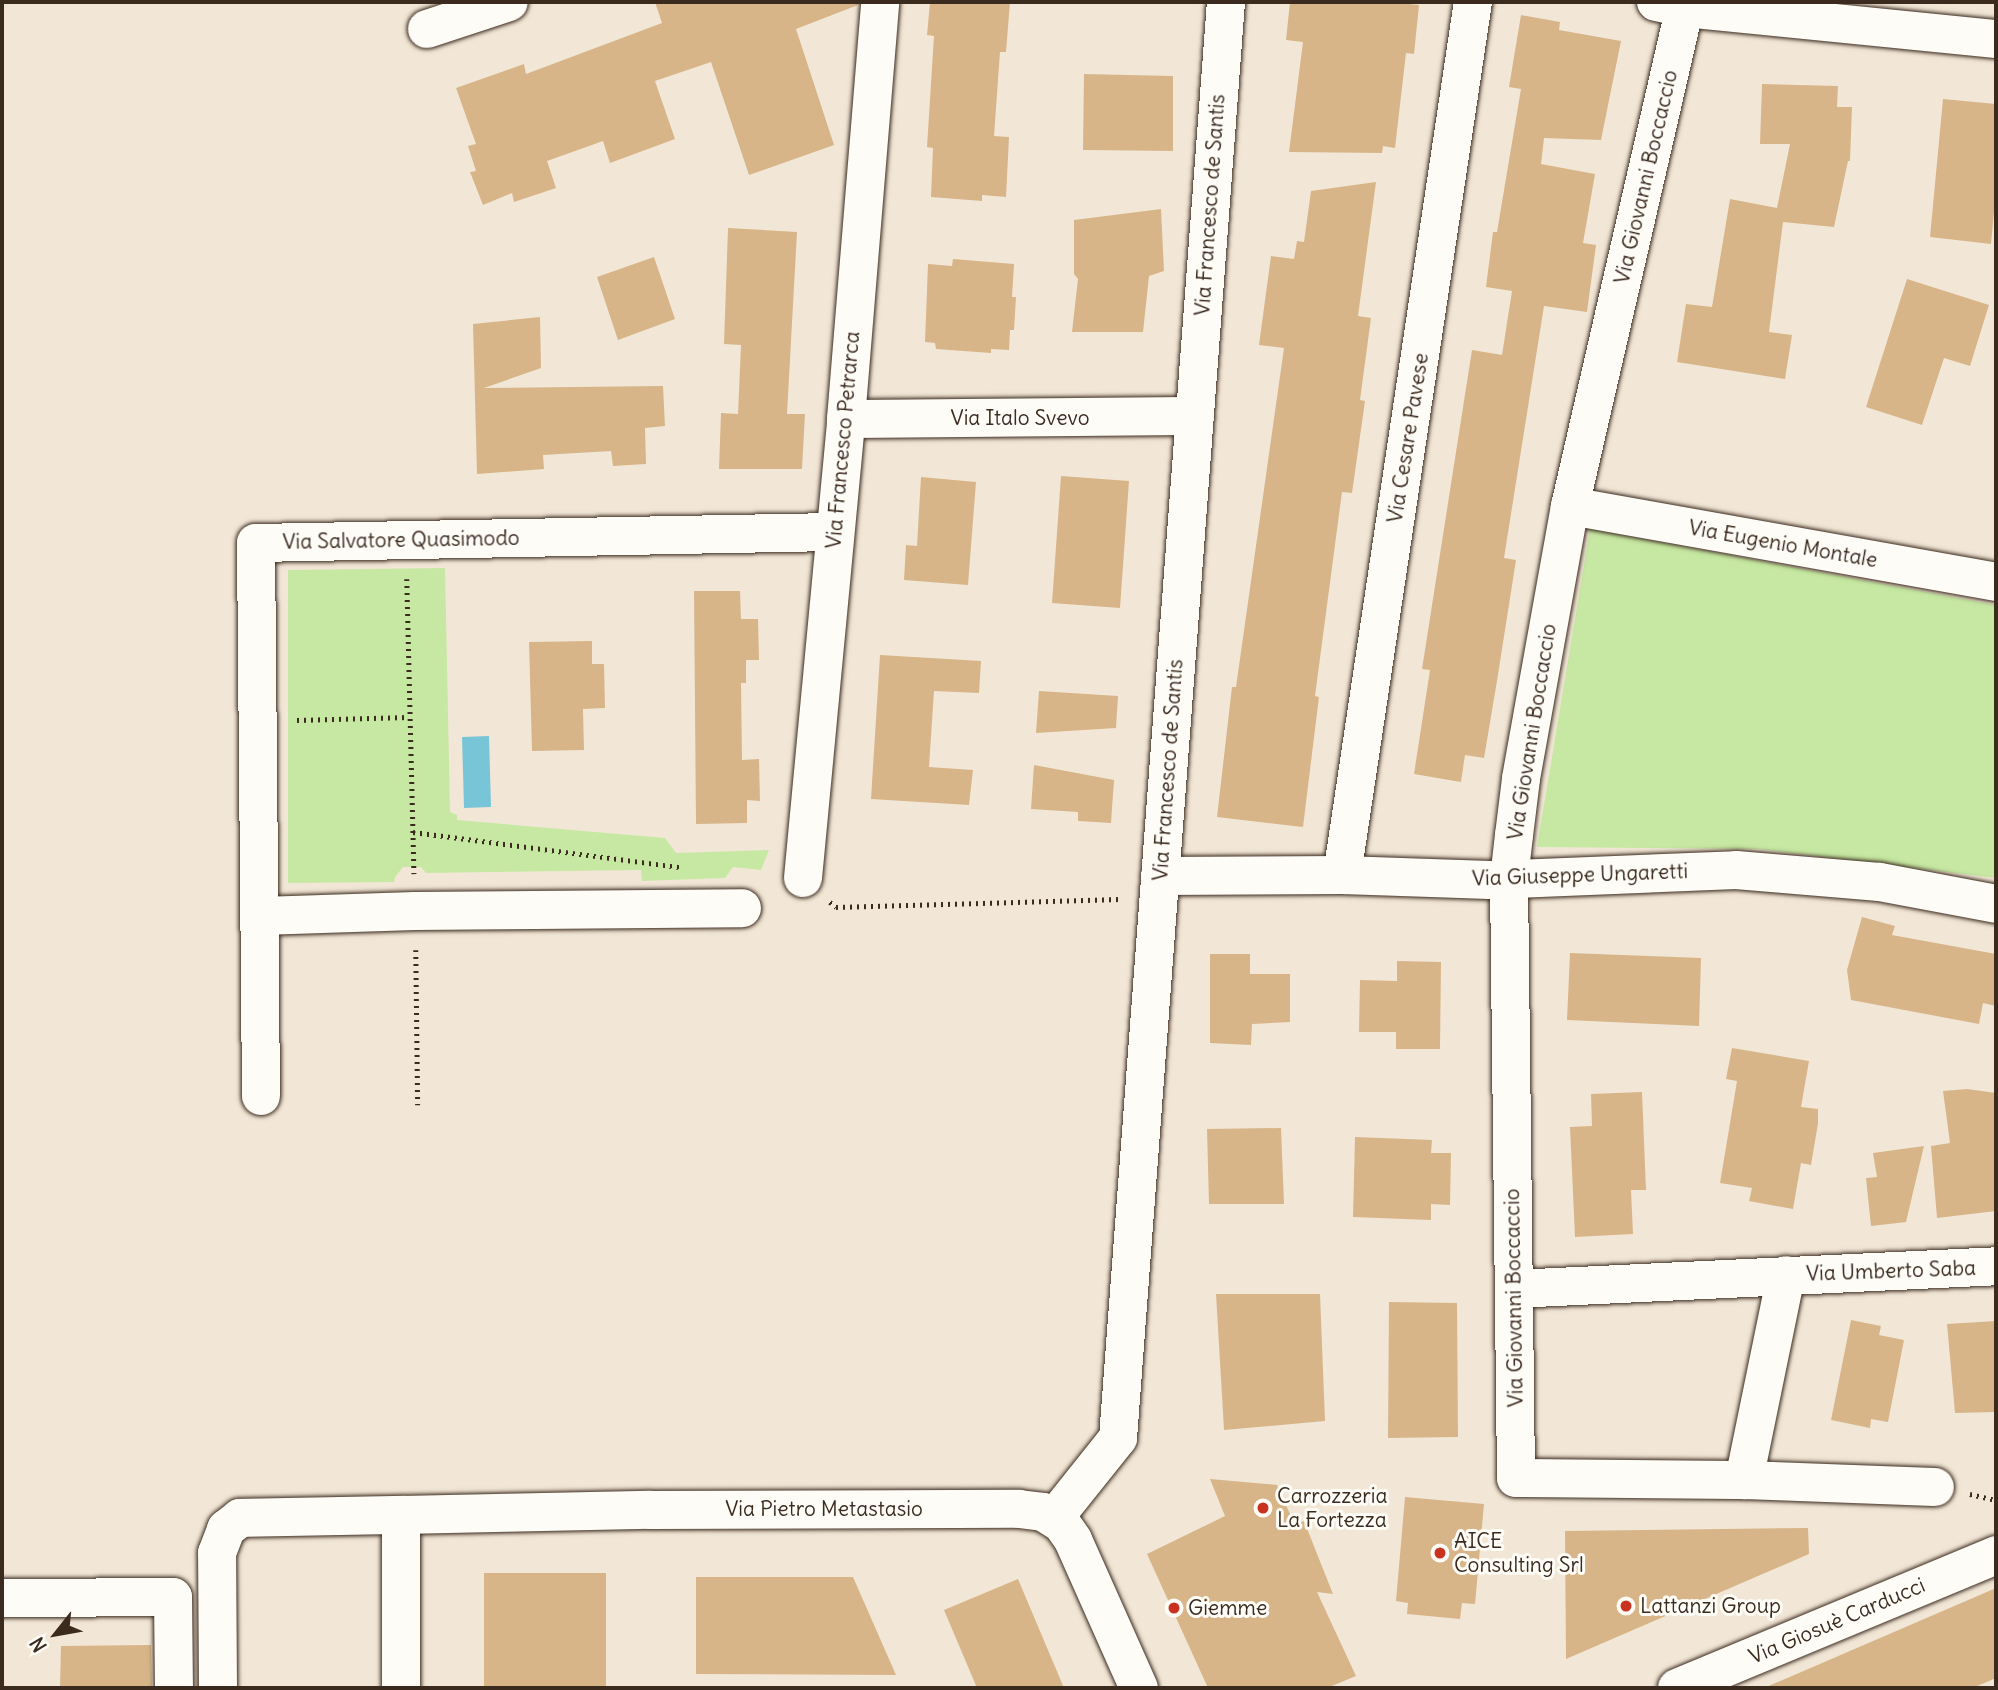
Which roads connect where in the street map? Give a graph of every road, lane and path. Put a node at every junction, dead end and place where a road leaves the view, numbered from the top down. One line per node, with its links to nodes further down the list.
1 (509, 2): 6 (street)
2 (880, 2): 9 (street, Via Francesco Petrarca)
3 (1226, 2): 8 (street, Via Francesco de Santis)
4 (1473, 2): 18 (street, Via Cesare Pavese)
5 (1675, 4): 7 (street); 10 (street, Via Giovanni Boccaccio)
6 (427, 29)
7 (1996, 38)
8 (1195, 416): 9 (street, Via Italo Svevo); 21 (street, Via Francesco de Santis)
9 (846, 419): 11 (street, Via Francesco Petrarca)
10 (1570, 506): 13 (street, Via Eugenio Montale); 20 (street, Via Giovanni Boccaccio)
11 (835, 532): 12 (street, Via Salvatore Quasimodo); 19 (street, Via Francesco Petrarca)
12 (406, 539): 14 (path); 15 (street, Via Salvatore Quasimodo)
13 (1996, 582)
14 (409, 717): 15 (path); 16 (path)
15 (258, 721): 25 (street, Via Salvatore Quasimodo)
16 (413, 832): 17 (path); 24 (path)
17 (690, 868)
18 (1342, 875): 20 (street, Via Giuseppe Ungaretti); 21 (street, Via Giuseppe Ungaretti)
19 (803, 878): 21 (path)
20 (1509, 879): 22 (street, Via Giuseppe Ungaretti); 30 (street, Via Giovanni Boccaccio)
21 (1160, 887): 34 (street, Via Francesco de Santis)
22 (1996, 904)
23 (742, 908): 24 (street)
24 (415, 911): 25 (street); 27 (path)
25 (261, 916): 26 (street, Via Salvatore Quasimodo)
26 (261, 1096)
27 (418, 1105)
28 (1996, 1266): 29 (street, Via Umberto Saba)
29 (1786, 1275): 30 (street, Via Umberto Saba); 31 (street)
30 (1514, 1289): 31 (street, Via Giovanni Boccaccio)
31 (1744, 1480): 32 (street)
32 (1935, 1487)
33 (401, 1515): 34 (street, Via Pietro Metastasio); 38 (street, Via Pietro Metastasio); 41 (street)
34 (1055, 1517): 42 (street)
35 (1996, 1555): 43 (street, Via Giosuè Carducci)
36 (173, 1597): 37 (street); 38 (street); 39 (street)
37 (2, 1598)
38 (216, 1598): 40 (street, Via Pietro Metastasio)
39 (174, 1688)
40 (218, 1688)
41 (401, 1688)
42 (1139, 1688)
43 (1677, 1688)

